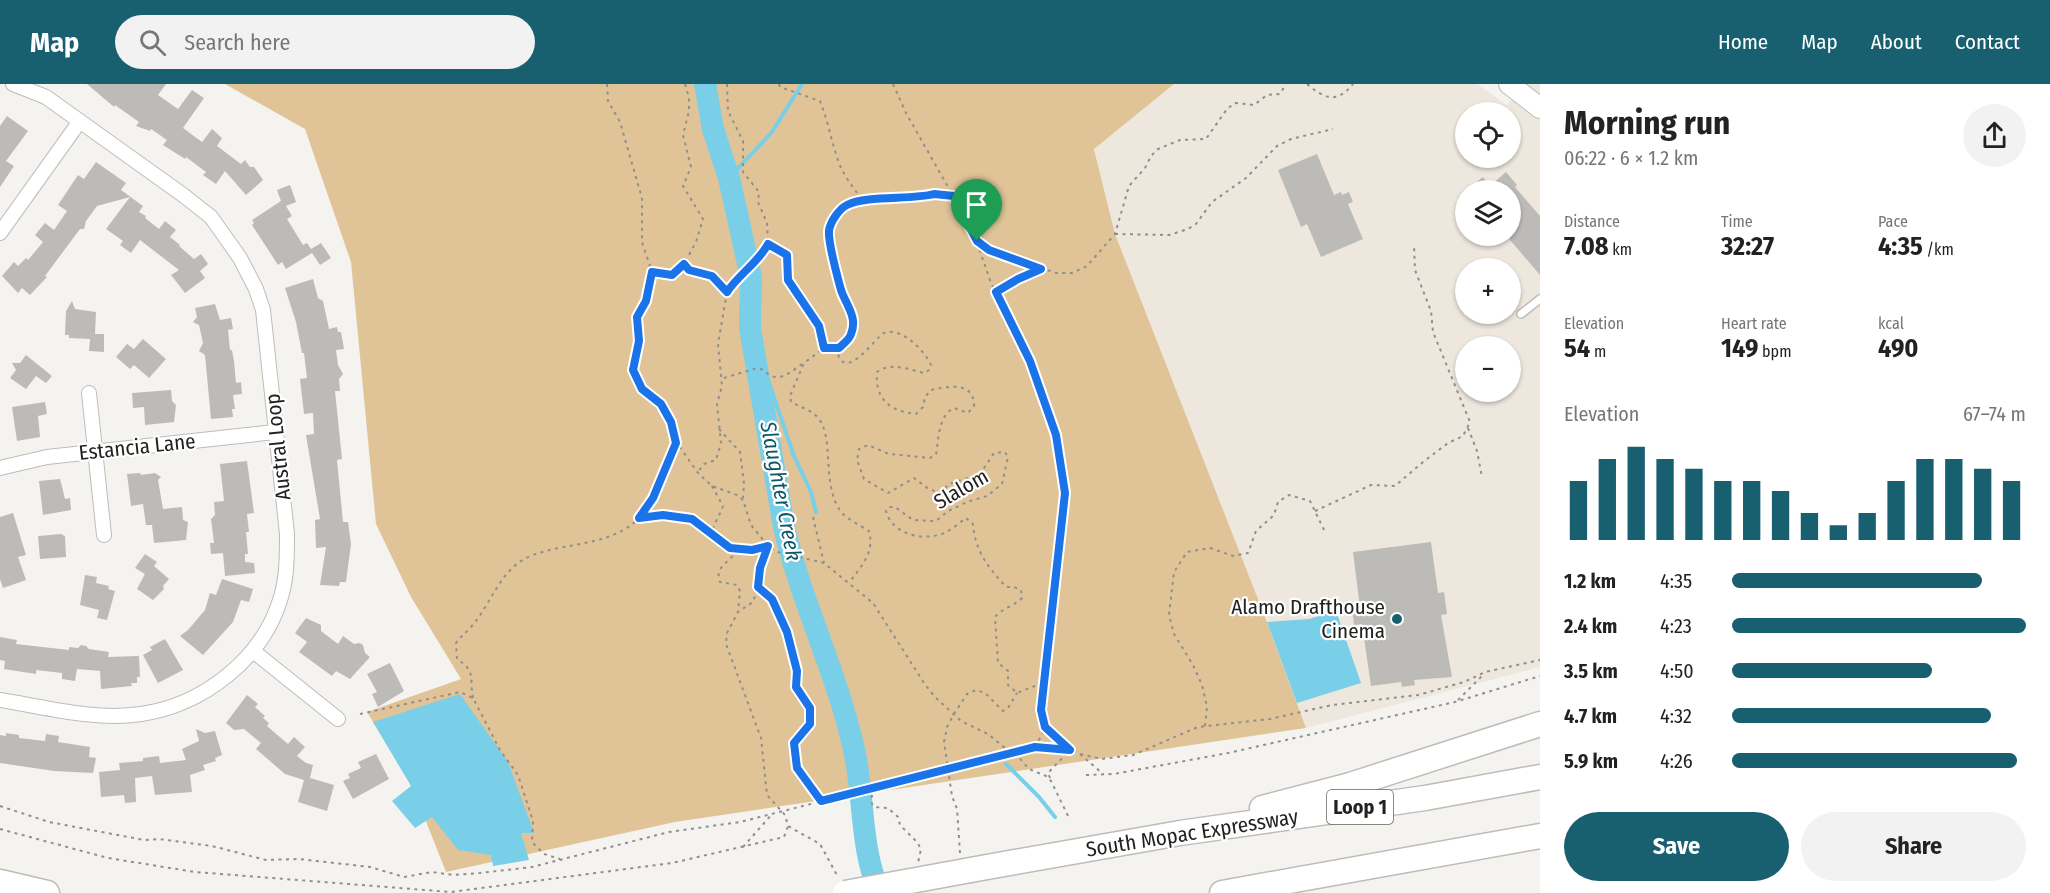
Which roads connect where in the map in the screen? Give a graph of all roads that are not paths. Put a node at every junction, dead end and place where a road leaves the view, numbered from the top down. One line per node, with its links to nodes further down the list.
1 (14, 84): 4 (street, Austral Loop)
2 (1509, 84): 3 (main road)
3 (1540, 108)
4 (80, 121): 5 (street); 9 (street, Austral Loop)
5 (0, 233)
6 (1540, 299): 7 (lane)
7 (1521, 314)
8 (89, 393): 10 (street)
9 (275, 432): 10 (street, Estancia Lane); 13 (street, Austral Loop)
10 (95, 452): 11 (street, Estancia Lane); 12 (street)
11 (0, 468)
12 (104, 535)
13 (253, 651): 14 (street, Austral Loop); 15 (street)
14 (0, 700)
15 (338, 719)
16 (1540, 724): 18 (highway)
17 (1540, 777): 18 (highway, South Mopac Expressway / Loop 1)
18 (1180, 833): 21 (highway, South Mopac Expressway / Loop 1, bridge)
19 (1540, 836): 23 (highway)
20 (0, 882): 22 (highway)
21 (842, 887)
22 (47, 893)
23 (1222, 893)

